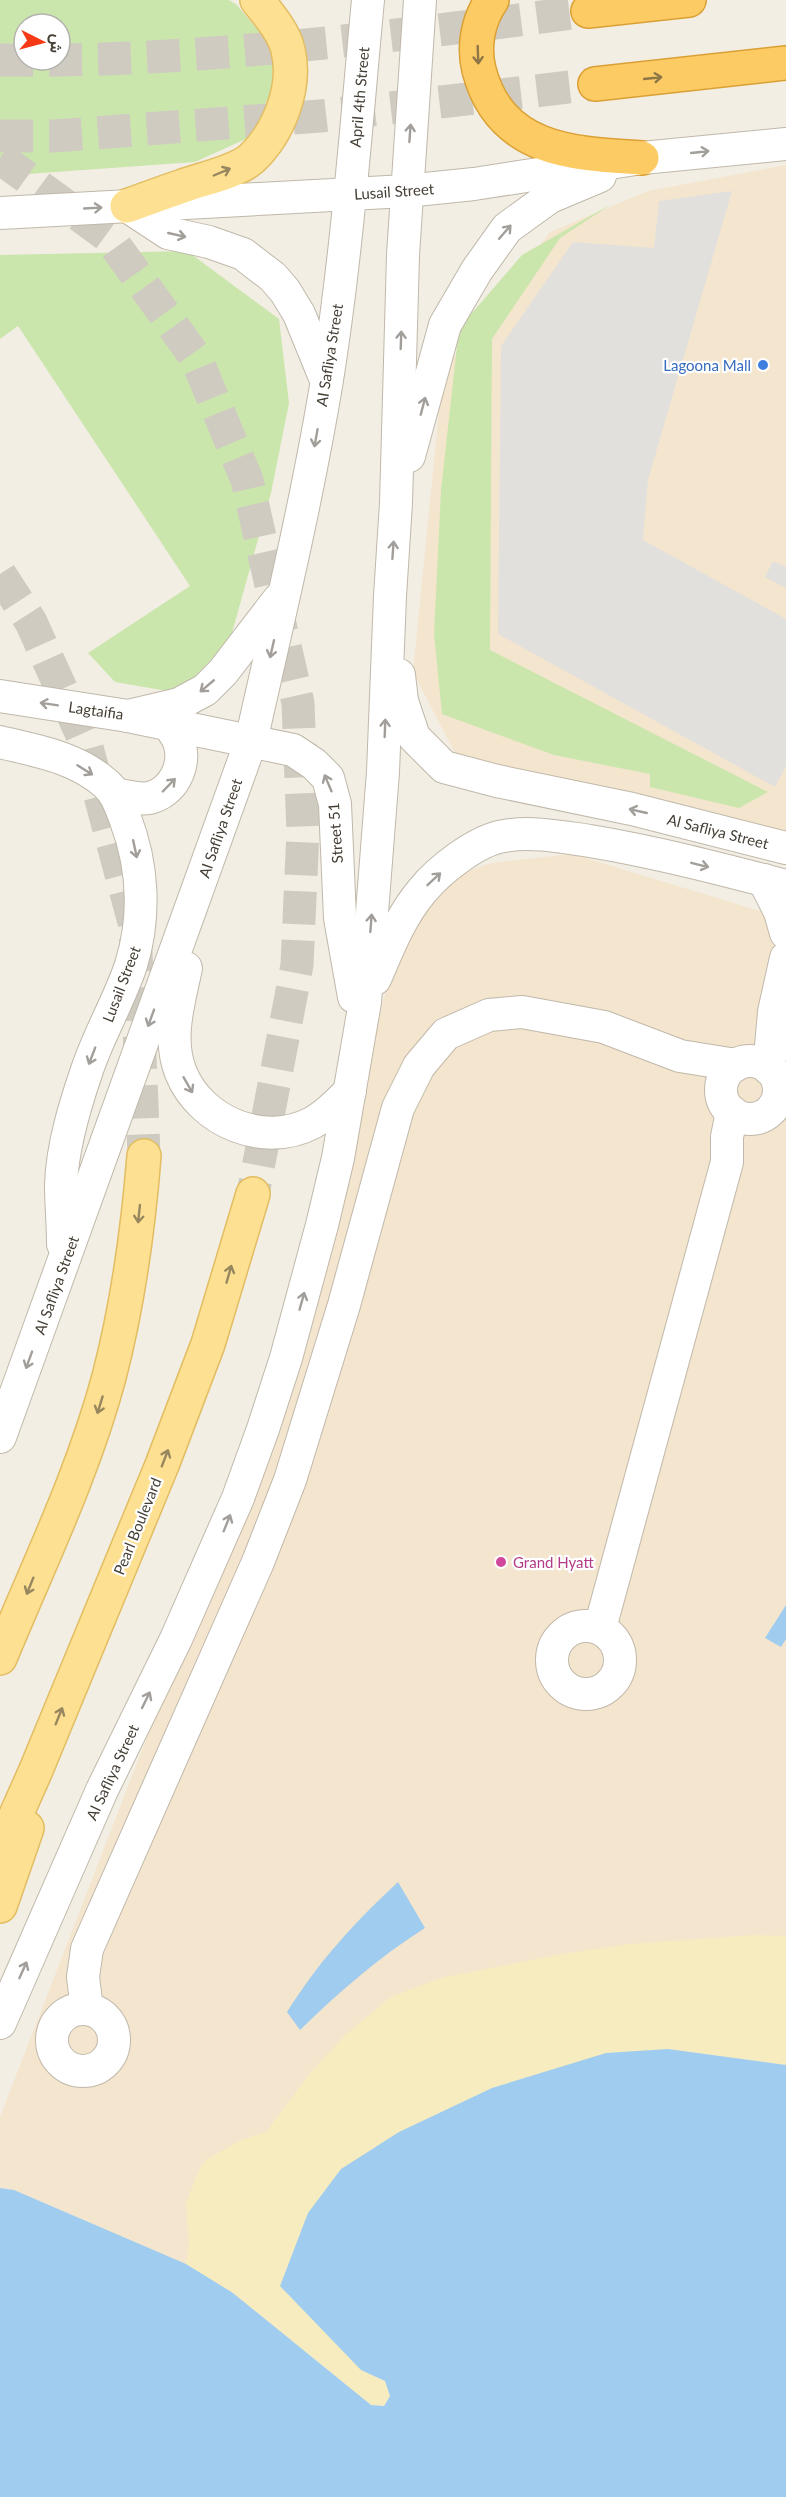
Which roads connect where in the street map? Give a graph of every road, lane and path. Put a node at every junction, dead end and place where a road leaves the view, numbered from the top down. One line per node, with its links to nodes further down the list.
1 (257, 0): 13 (main road, one-way to 1)
2 (368, 0): 12 (street, April 4th Street)
3 (420, 0): 11 (street, one-way to 3)
4 (492, 0): 10 (highway, one-way to 10)
5 (689, 0): 6 (highway)
6 (588, 11)
7 (786, 63): 8 (highway, one-way to 7)
8 (595, 84)
9 (786, 144): 10 (street, Lusail Street, one-way to 9)
10 (642, 158): 11 (street, Lusail Street); 16 (street, one-way to 10)
11 (406, 191): 12 (street, Lusail Street); 16 (street, Al Safliya Street, one-way to 11)
12 (350, 194): 13 (street, Lusail Street); 15 (street, Al Safliya Street)
13 (127, 206): 14 (street, Lusail Street, one-way to 13); 15 (street, one-way to 15)
14 (0, 213)
15 (327, 380): 17 (street, Al Safliya Street, one-way to 17)
16 (396, 503): 18 (street, Al Safliya Street, one-way to 16)
17 (285, 592): 20 (street, Lagtaifia, one-way to 20); 22 (street, Al Safliya Street, one-way to 22)
18 (390, 596): 25 (street, Al Safliya Street, one-way to 18); 30 (street, Al Safliya Street, one-way to 18)
19 (0, 696): 20 (street, Lagtaifia, one-way to 19)
20 (128, 716): 21 (street, Street 51)
21 (169, 725): 22 (street, Street 51); 24 (street, one-way to 21)
22 (251, 741): 26 (street, Al Safliya Street); 30 (street, Street 51, one-way to 22)
23 (0, 742): 24 (street, Lusail Street, one-way to 24)
24 (115, 794): 35 (street, Lusail Street, one-way to 35)
25 (786, 848)
26 (208, 865): 32 (street, one-way to 32); 35 (street, Al Safliya Street, one-way to 35)
27 (775, 883): 28 (street); 30 (street, Al Safliya Street, one-way to 27)
28 (786, 933)
29 (786, 958): 31 (street)
30 (362, 1015): 32 (street, Al Safliya Street)
31 (759, 1088): 37 (street); 42 (street)
32 (350, 1091): 43 (street, Al Safliya Street, one-way to 32)
33 (144, 1156): 38 (main road, one-way to 38)
34 (253, 1194): 39 (main road, Pearl Boulevard, one-way to 34)
35 (64, 1264): 36 (street, Al Safliya Street, one-way to 36)
36 (0, 1437)
37 (600, 1628)
38 (0, 1658)
39 (36, 1770): 40 (main road, Pearl Boulevard); 41 (main road)
40 (0, 1851)
41 (0, 1906)
42 (87, 2009)
43 (0, 2023)

